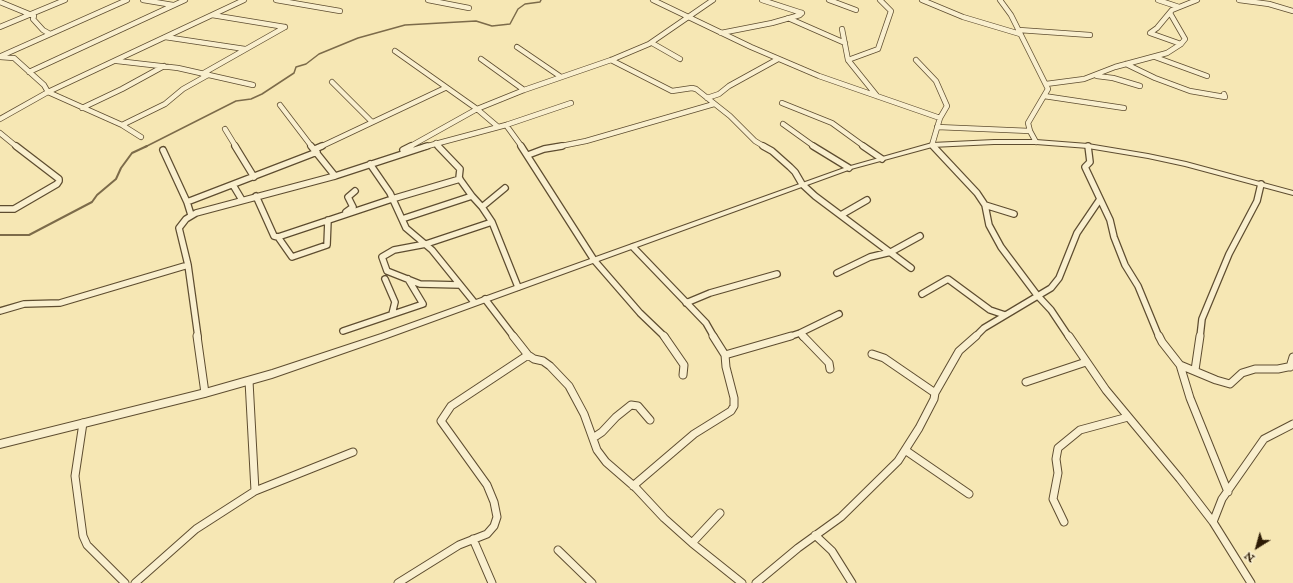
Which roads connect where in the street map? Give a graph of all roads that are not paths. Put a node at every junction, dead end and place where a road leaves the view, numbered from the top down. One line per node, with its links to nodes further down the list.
1 (64, 0): 26 (street)
2 (127, 0): 34 (street)
3 (143, 0): 19 (street)
4 (185, 0): 19 (street)
5 (244, 0): 27 (street)
6 (276, 0): 23 (street)
7 (428, 0): 21 (street)
8 (653, 0): 28 (street)
9 (713, 0): 28 (street)
10 (762, 0): 29 (street)
11 (829, 0): 22 (street)
12 (882, 0): 49 (street)
13 (922, 0): 32 (street)
14 (1000, 0): 32 (street)
15 (1158, 0): 20 (street)
16 (1197, 0): 20 (street)
17 (1239, 0): 24 (street)
18 (0, 2): 26 (street)
19 (173, 5): 54 (street)
20 (1179, 7): 25 (street)
21 (469, 8)
22 (856, 10)
23 (340, 11)
24 (1293, 11)
25 (1170, 13): 39 (street); 39 (street)
26 (29, 15): 30 (street); 34 (street)
27 (212, 15): 36 (street); 41 (street)
28 (689, 17): 33 (street); 37 (street)
29 (787, 18): 33 (street); 38 (street)
30 (0, 27)
31 (842, 29): 38 (street)
32 (1019, 32): 35 (street); 62 (street)
33 (721, 33): 47 (street)
34 (50, 34): 43 (street)
35 (1090, 35)
36 (165, 37): 41 (street); 51 (street)
37 (652, 43): 46 (street); 48 (street)
38 (845, 43): 49 (street)
39 (1181, 44): 44 (street)
40 (518, 47): 59 (street)
41 (245, 49): 55 (street)
42 (395, 51): 64 (street)
43 (0, 57): 54 (street)
44 (1155, 57): 52 (street); 58 (street)
45 (481, 59): 66 (street)
46 (680, 59)
47 (778, 59): 70 (street); 72 (street)
48 (611, 60): 59 (street); 72 (street)
49 (848, 60): 70 (street)
50 (916, 60): 80 (street)
51 (116, 61): 53 (street); 68 (street)
52 (1126, 64): 57 (street); 67 (street)
53 (164, 66): 55 (street); 77 (street)
54 (29, 72): 68 (street)
55 (202, 74): 56 (street)
56 (208, 75): 61 (street); 84 (street)
57 (1096, 75): 62 (street); 63 (street)
58 (1206, 76)
59 (561, 77): 66 (street)
60 (332, 82): 82 (street)
61 (253, 84)
62 (1046, 84): 71 (street)
63 (1140, 86)
64 (445, 88): 79 (street); 82 (street)
65 (1206, 88): 67 (street)
66 (524, 90): 79 (street)
67 (1194, 91): 69 (street)
68 (48, 92): 77 (street); 81 (street)
69 (1224, 94)
70 (877, 96): 80 (street)
71 (1044, 96): 78 (street); 89 (street)
72 (708, 98): 75 (street)
73 (571, 103): 85 (street)
74 (782, 103): 100 (street)
75 (714, 104): 98 (street); 106 (street)
76 (280, 105): 97 (street)
77 (82, 108): 84 (street)
78 (1124, 108)
79 (476, 109): 86 (street); 99 (street)
80 (940, 118): 87 (street)
81 (0, 119)
82 (372, 122): 97 (street)
83 (783, 124): 102 (street)
84 (122, 125): 91 (street)
85 (506, 125): 86 (street); 98 (street)
86 (497, 126): 93 (street)
87 (937, 127): 89 (street); 94 (street)
88 (225, 129): 104 (street)
89 (1030, 131): 92 (street)
90 (0, 133): 121 (street)
91 (141, 137)
92 (1036, 142): 94 (street); 95 (street)
93 (436, 143): 99 (street); 105 (street)
94 (932, 145): 100 (street); 119 (street)
95 (1088, 146): 107 (street); 115 (street)
96 (163, 150): 118 (street)
97 (316, 151): 103 (street); 104 (street)
98 (528, 154): 134 (street)
99 (395, 155): 101 (street)
100 (882, 159): 102 (street)
101 (370, 164): 103 (street); 114 (street)
102 (849, 168): 106 (street)
103 (335, 176): 112 (street)
104 (254, 177): 108 (street)
105 (460, 179): 113 (street); 114 (street)
106 (802, 184): 122 (street); 132 (street)
107 (1261, 184): 111 (street); 162 (street)
108 (233, 185): 116 (street); 118 (street)
109 (505, 188): 120 (street)
110 (355, 191): 125 (street)
111 (1293, 193)
112 (256, 196): 116 (street); 130 (street)
113 (472, 196): 120 (street); 126 (street)
114 (392, 199): 125 (street); 126 (street)
115 (1100, 199): 144 (street); 159 (street)
116 (242, 200): 124 (street)
117 (867, 200): 122 (street)
118 (187, 202): 124 (street)
119 (984, 205): 123 (street); 144 (street)
120 (482, 207): 128 (street)
121 (0, 209)
122 (841, 214): 133 (street)
123 (1014, 214)
124 (191, 215): 135 (street)
125 (342, 216): 127 (street)
126 (402, 219): 131 (street)
127 (328, 220): 130 (street); 130 (street)
128 (492, 222): 131 (street); 142 (street)
129 (920, 236): 133 (street)
130 (278, 237)
131 (426, 244): 140 (street); 141 (street)
132 (632, 247): 134 (street); 147 (street)
133 (891, 252): 136 (street); 137 (street)
134 (594, 260): 142 (street); 163 (street)
135 (188, 264): 148 (street); 166 (street)
136 (911, 268)
137 (837, 273)
138 (777, 274): 147 (street)
139 (385, 279): 149 (street)
140 (408, 279): 141 (street); 149 (street)
141 (460, 285): 146 (street)
142 (518, 286): 145 (street)
143 (922, 294): 151 (street)
144 (1037, 295): 151 (street); 158 (street)
145 (485, 299): 146 (street); 155 (street)
146 (474, 302): 164 (street)
147 (686, 302): 156 (street)
148 (0, 311)
149 (392, 314): 152 (street)
150 (839, 314): 153 (street)
151 (1005, 315): 167 (street)
152 (343, 331)
153 (800, 333): 156 (street); 161 (street)
154 (872, 354): 167 (street)
155 (528, 355): 172 (street); 184 (street)
156 (725, 355): 176 (street)
157 (1293, 357): 160 (street)
158 (1086, 362): 165 (street); 168 (street)
159 (1180, 365): 162 (street); 178 (street)
160 (1291, 367): 162 (street)
161 (830, 369)
162 (1195, 370)
163 (684, 375)
164 (249, 381): 166 (street); 177 (street)
165 (1026, 382)
166 (205, 393): 170 (street)
167 (935, 393): 174 (street)
168 (1128, 417): 181 (street); 182 (street)
169 (650, 420): 172 (street)
170 (83, 423): 173 (street); 187 (street)
171 (1293, 424): 178 (street)
172 (593, 438): 176 (street)
173 (0, 444)
174 (905, 450): 179 (street); 183 (street)
175 (353, 452): 177 (street)
176 (633, 486): 185 (street)
177 (255, 491): 188 (street)
178 (1228, 492): 182 (street)
179 (969, 494)
180 (720, 513): 185 (street)
181 (1064, 522)
182 (1213, 522): 195 (street)
183 (816, 535): 193 (street); 194 (street)
184 (473, 539): 189 (street); 190 (street)
185 (692, 544): 192 (street)
186 (558, 550): 191 (street)
187 (125, 583)
188 (135, 583)
189 (398, 583)
190 (492, 583)
191 (592, 583)
192 (742, 583)
193 (756, 583)
194 (852, 583)
195 (1251, 583)

